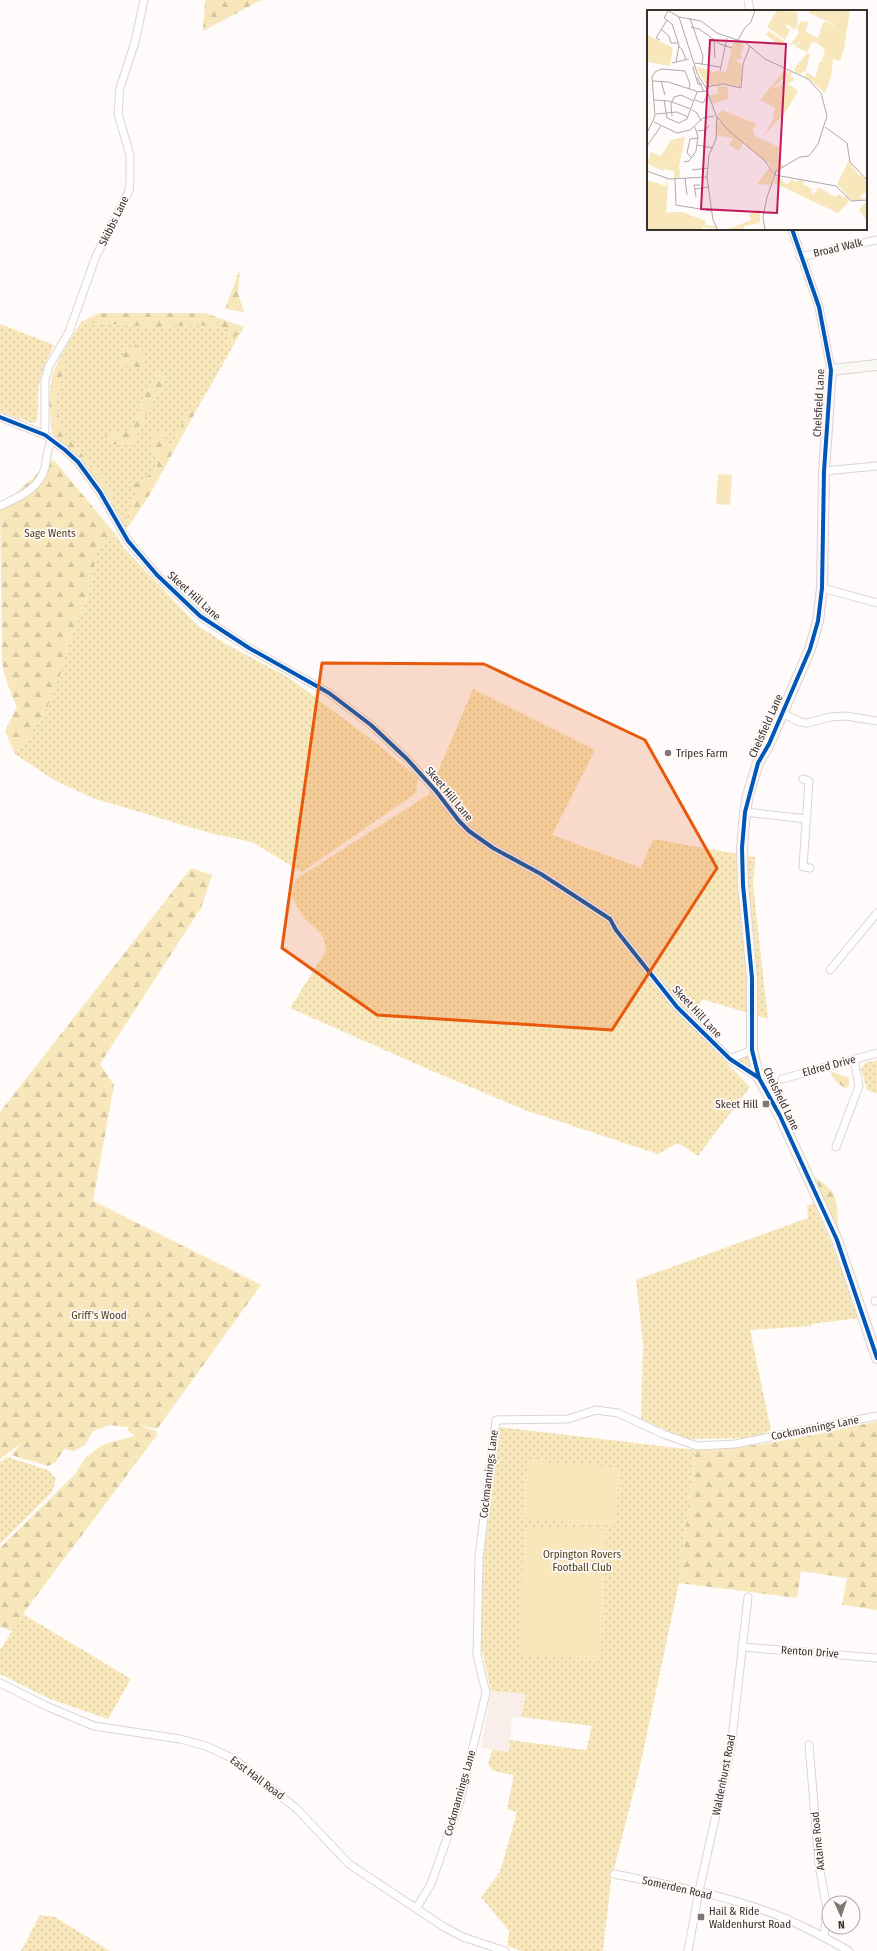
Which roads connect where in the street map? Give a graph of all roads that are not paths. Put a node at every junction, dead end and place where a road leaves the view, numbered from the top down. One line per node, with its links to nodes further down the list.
1 (144, 0): 10 (street, Skibbs Lane)
2 (748, 0): 3 (street)
3 (750, 10)
4 (792, 230): 6 (street, Chelsfield Lane)
5 (877, 240): 6 (street, Broad Walk)
6 (800, 257): 8 (street, Chelsfield Lane)
7 (877, 365): 8 (street)
8 (831, 370): 12 (street, Chelsfield Lane)
9 (0, 417): 10 (street, Skeet Hill Lane)
10 (48, 438): 13 (street, Skibbs Lane); 26 (street, Skeet Hill Lane)
11 (877, 466): 12 (street)
12 (824, 471): 14 (street, Chelsfield Lane)
13 (0, 506)
14 (822, 588): 15 (street); 16 (street, Chelsfield Lane)
15 (877, 603)
16 (782, 713): 17 (street); 19 (street, Chelsfield Lane)
17 (877, 721)
18 (803, 779): 20 (street)
19 (745, 812): 20 (street); 24 (street, Chelsfield Lane)
20 (807, 819): 21 (street)
21 (810, 868)
22 (877, 913): 23 (street)
23 (830, 970)
24 (752, 1050): 26 (street); 28 (street, Chelsfield Lane)
25 (877, 1053): 27 (street, Eldred Drive)
26 (730, 1059): 28 (street, Skeet Hill Lane)
27 (854, 1059): 29 (street, Eldred Drive); 30 (street)
28 (759, 1078): 31 (street, Chelsfield Lane)
29 (782, 1079)
30 (836, 1146)
31 (877, 1358)
32 (877, 1416): 40 (street, Cockmannings Lane)
33 (748, 1597): 34 (street, Waldenhurst Road)
34 (742, 1647): 35 (street, Renton Drive); 39 (street, Waldenhurst Road)
35 (877, 1658)
36 (0, 1683): 40 (street, East Hall Road)
37 (809, 1745): 41 (street, Axtaine Road)
38 (614, 1874): 39 (street, Somerden Road)
39 (699, 1891): 41 (street, Somerden Road); 43 (street, Waldenhurst Road)
40 (417, 1908): 42 (street, East Hall Road)
41 (824, 1937): 44 (street, Somerden Road)
42 (505, 1951)
43 (688, 1951)
44 (849, 1951)

